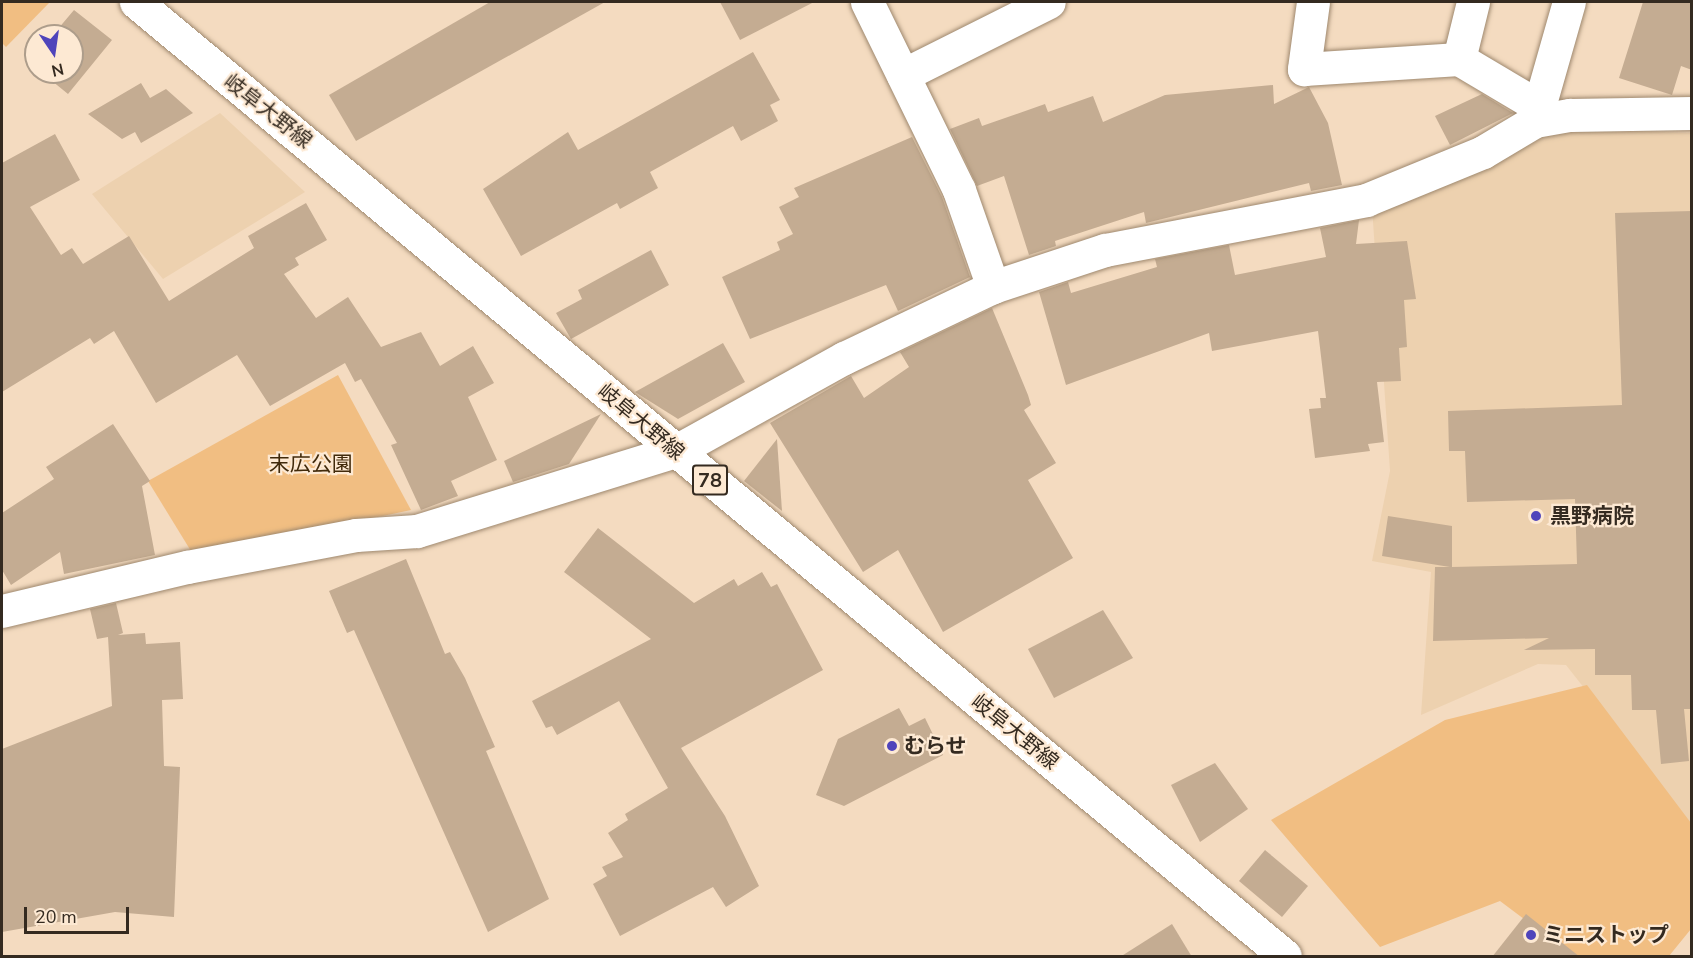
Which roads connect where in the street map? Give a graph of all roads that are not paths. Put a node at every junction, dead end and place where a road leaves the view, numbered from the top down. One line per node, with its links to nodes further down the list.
1 (136, 2): 12 (street, 岐阜大野線 / 78)
2 (867, 2): 8 (street)
3 (1049, 2): 8 (street)
4 (1313, 2): 7 (street)
5 (1473, 2): 7 (street)
6 (1569, 2): 10 (street)
7 (1459, 58): 10 (street)
8 (903, 75): 11 (street)
9 (1692, 113): 10 (street)
10 (1538, 114): 11 (street)
11 (993, 287): 12 (street)
12 (676, 452): 13 (street); 14 (street, 岐阜大野線 / 78)
13 (2, 611)
14 (1285, 957)

